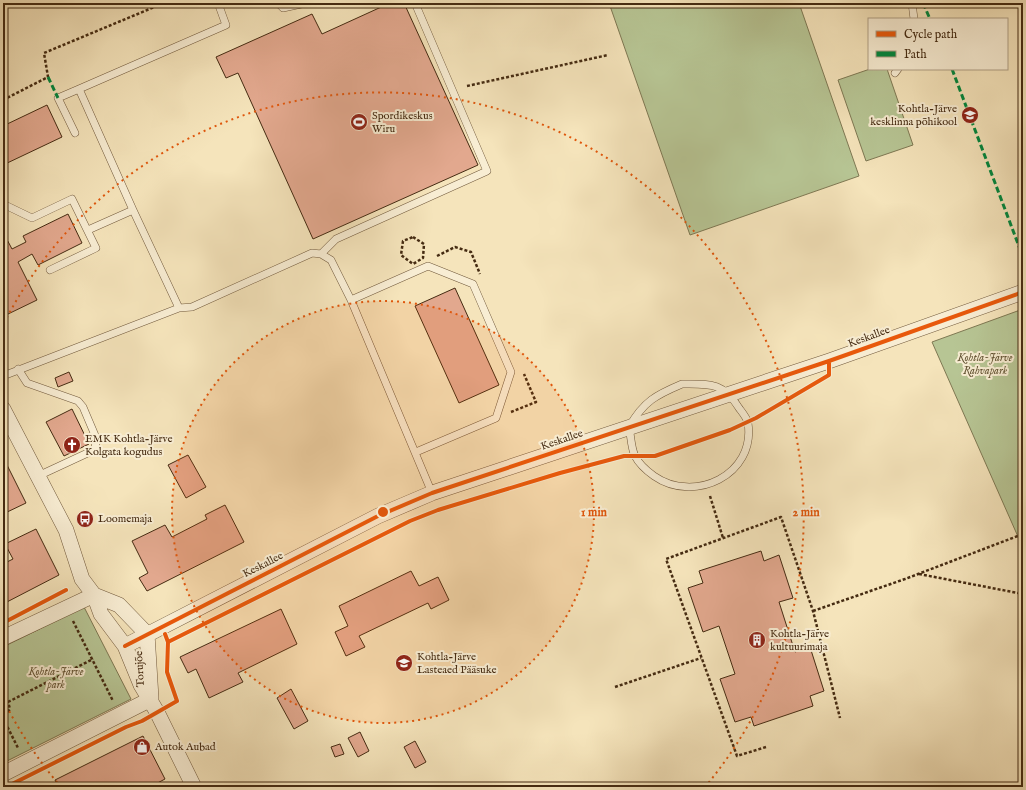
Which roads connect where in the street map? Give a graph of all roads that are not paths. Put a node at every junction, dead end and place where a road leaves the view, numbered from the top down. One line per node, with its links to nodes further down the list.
1 (218, 3): 7 (lane)
2 (278, 3): 3 (lane)
3 (306, 3)
4 (415, 3): 12 (lane)
5 (912, 3): 6 (lane)
6 (914, 18)
7 (79, 89): 8 (lane); 10 (lane)
8 (75, 133)
9 (3, 204): 11 (lane)
10 (133, 210): 11 (lane); 16 (lane)
11 (88, 230): 13 (lane)
12 (321, 254): 15 (lane); 16 (lane)
13 (50, 270)
14 (1023, 292): 19 (street, Keskallee)
15 (351, 300): 22 (lane); 22 (lane)
16 (179, 308): 17 (lane)
17 (18, 370): 18 (lane); 23 (lane)
18 (3, 376)
19 (730, 394): 21 (street, Keskallee); 21 (lane); 21 (lane)
20 (3, 409): 23 (street, Torujõe)
21 (629, 426): 24 (street, Keskallee)
22 (416, 452): 24 (lane)
23 (38, 476): 25 (street, Torujõe)
24 (432, 493): 26 (street, Keskallee)
25 (94, 594): 26 (street, Torujõe); 27 (street); 28 (street, Torujõe)
26 (147, 634): 28 (street, Keskallee); 29 (street, Torujõe)
27 (3, 638)
28 (125, 646): 29 (street, Torujõe)
29 (151, 699): 30 (street); 31 (street, Torujõe)
30 (3, 774)
31 (194, 787)

